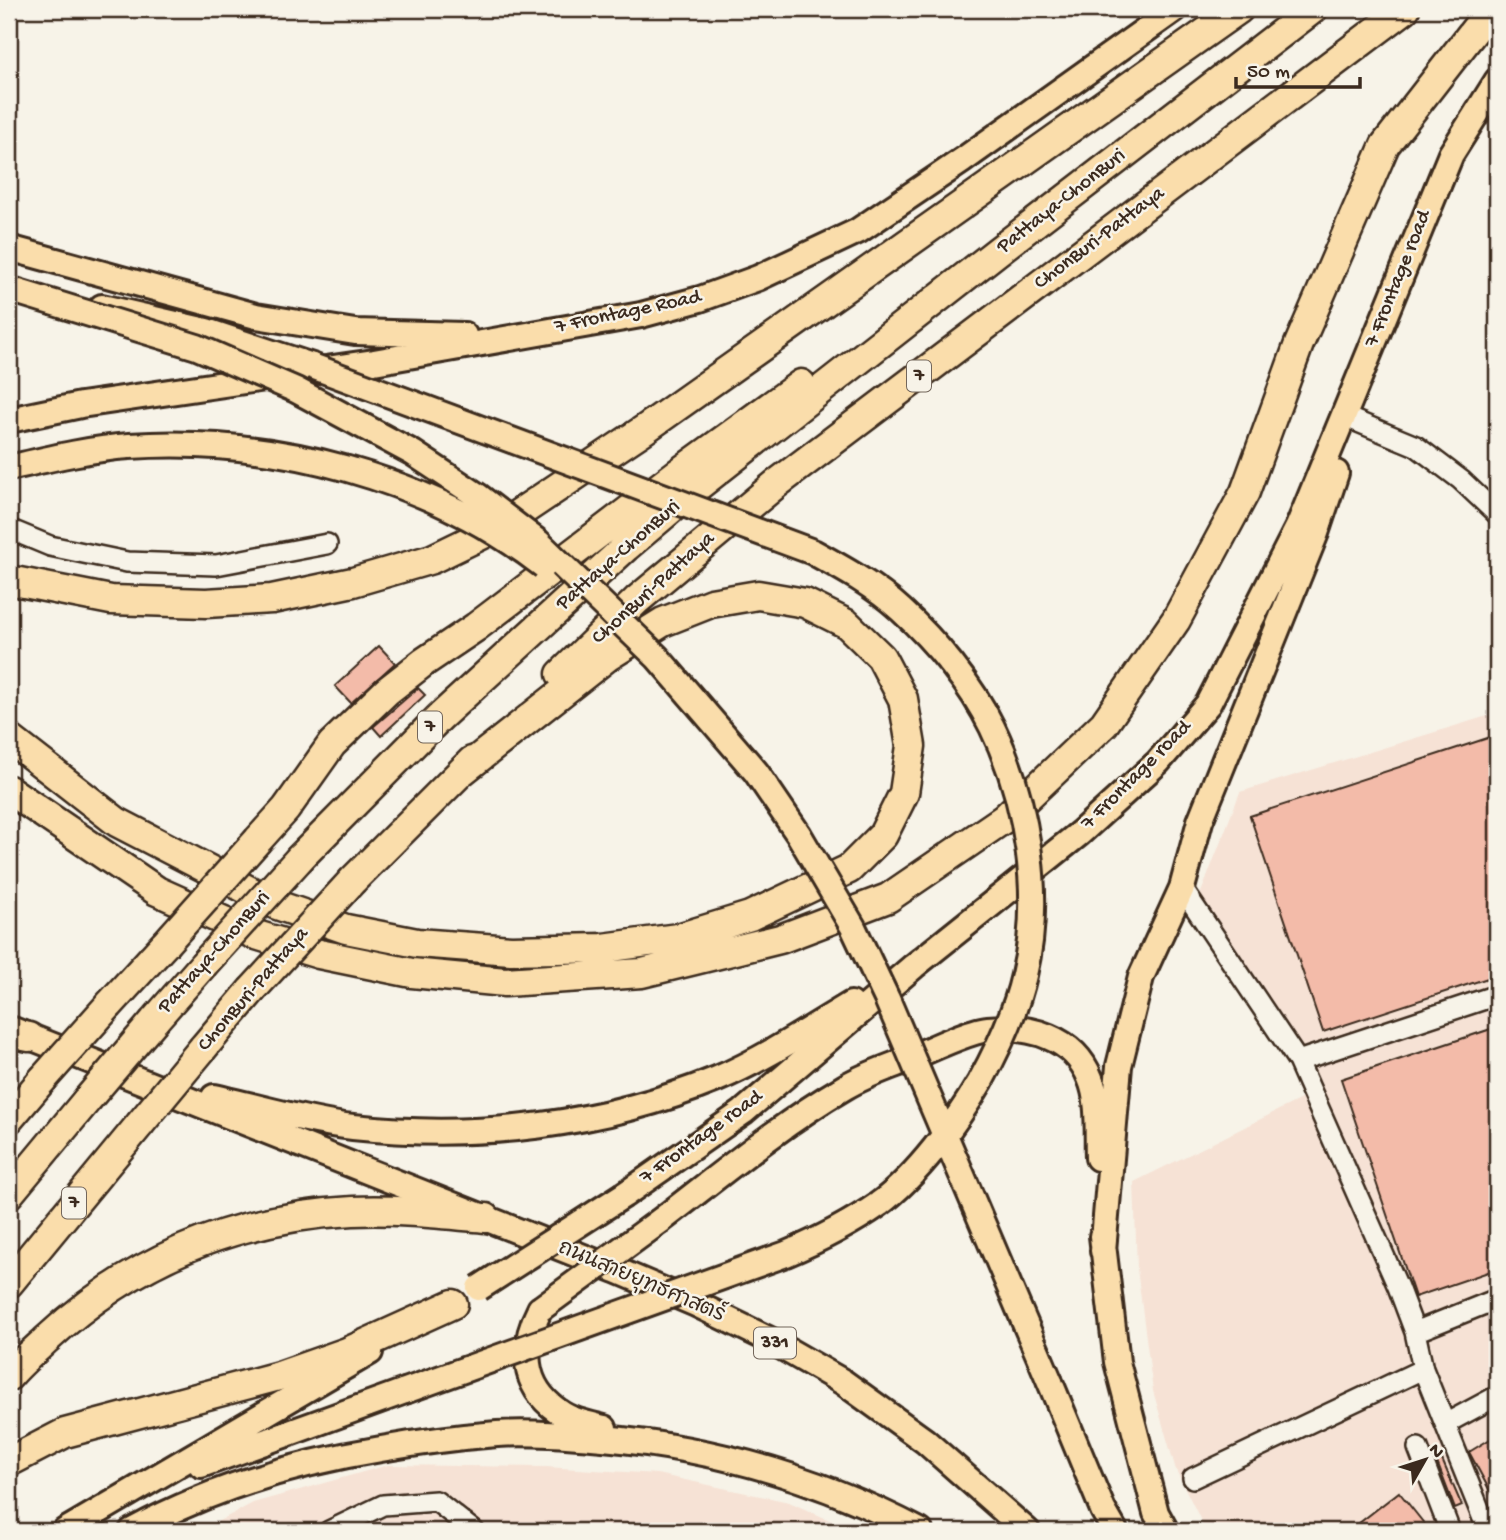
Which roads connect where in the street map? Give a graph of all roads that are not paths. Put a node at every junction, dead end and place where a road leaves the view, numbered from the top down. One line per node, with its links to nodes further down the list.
1 (1175, 9): 11 (main road, 7 Frontage Road)
2 (1239, 9): 18 (highway)
3 (1313, 9): 8 (highway, Pattaya-ChonBuri / 7)
4 (1405, 9): 21 (highway, ChonBuri-Pattaya / 7)
5 (1491, 9): 22 (highway)
6 (1497, 81): 9 (main road, 7 Frontage road)
7 (9, 248): 11 (main road, 7 Frontage Road)
8 (998, 251): 29 (highway, bridge); 30 (highway, Pattaya-ChonBuri / 7, bridge)
9 (1400, 276): 13 (main road); 24 (main road, 7 Frontage road)
10 (9, 287): 19 (main road, bridge); 45 (main road, bridge)
11 (517, 337): 12 (main road)
12 (9, 420)
13 (1353, 420): 15 (street); 23 (main road)
14 (9, 468): 19 (main road, bridge)
15 (1497, 514)
16 (9, 528): 17 (street)
17 (327, 544)
18 (9, 580)
19 (657, 657): 52 (main road, bridge)
20 (9, 738): 21 (highway)
21 (460, 773): 33 (highway, ChonBuri-Pattaya / 7, bridge)
22 (12, 791)
23 (1182, 888): 27 (street); 32 (main road)
24 (914, 966): 28 (main road); 35 (main road, 7 Frontage road, bridge)
25 (1497, 995): 27 (street)
26 (16, 1033): 28 (main road)
27 (1298, 1061): 36 (street)
28 (139, 1080): 31 (main road, ถนนสายยุทธศาสตร์)
29 (9, 1119)
30 (9, 1194)
31 (486, 1218): 38 (highway); 51 (main road, ถนนสายยุทธศาสตร์ / 331)
32 (1103, 1251): 42 (main road, bridge); 53 (main road)
33 (9, 1283)
34 (1497, 1299): 36 (street)
35 (453, 1304): 43 (highway); 45 (main road, 7 Frontage road)
36 (1415, 1332): 37 (street)
37 (1423, 1368): 40 (street); 44 (street)
38 (9, 1376)
39 (1497, 1396): 40 (street)
40 (1445, 1424): 55 (street)
41 (1418, 1448): 54 (street)
42 (703, 1452): 47 (main road); 50 (main road)
43 (9, 1462)
44 (1193, 1478)
45 (91, 1516): 46 (main road)
46 (65, 1531)
47 (132, 1531)
48 (329, 1531): 49 (street)
49 (474, 1531)
50 (920, 1531)
51 (1027, 1531)
52 (1115, 1531)
53 (1166, 1531)
54 (1450, 1531)
55 (1488, 1531)

